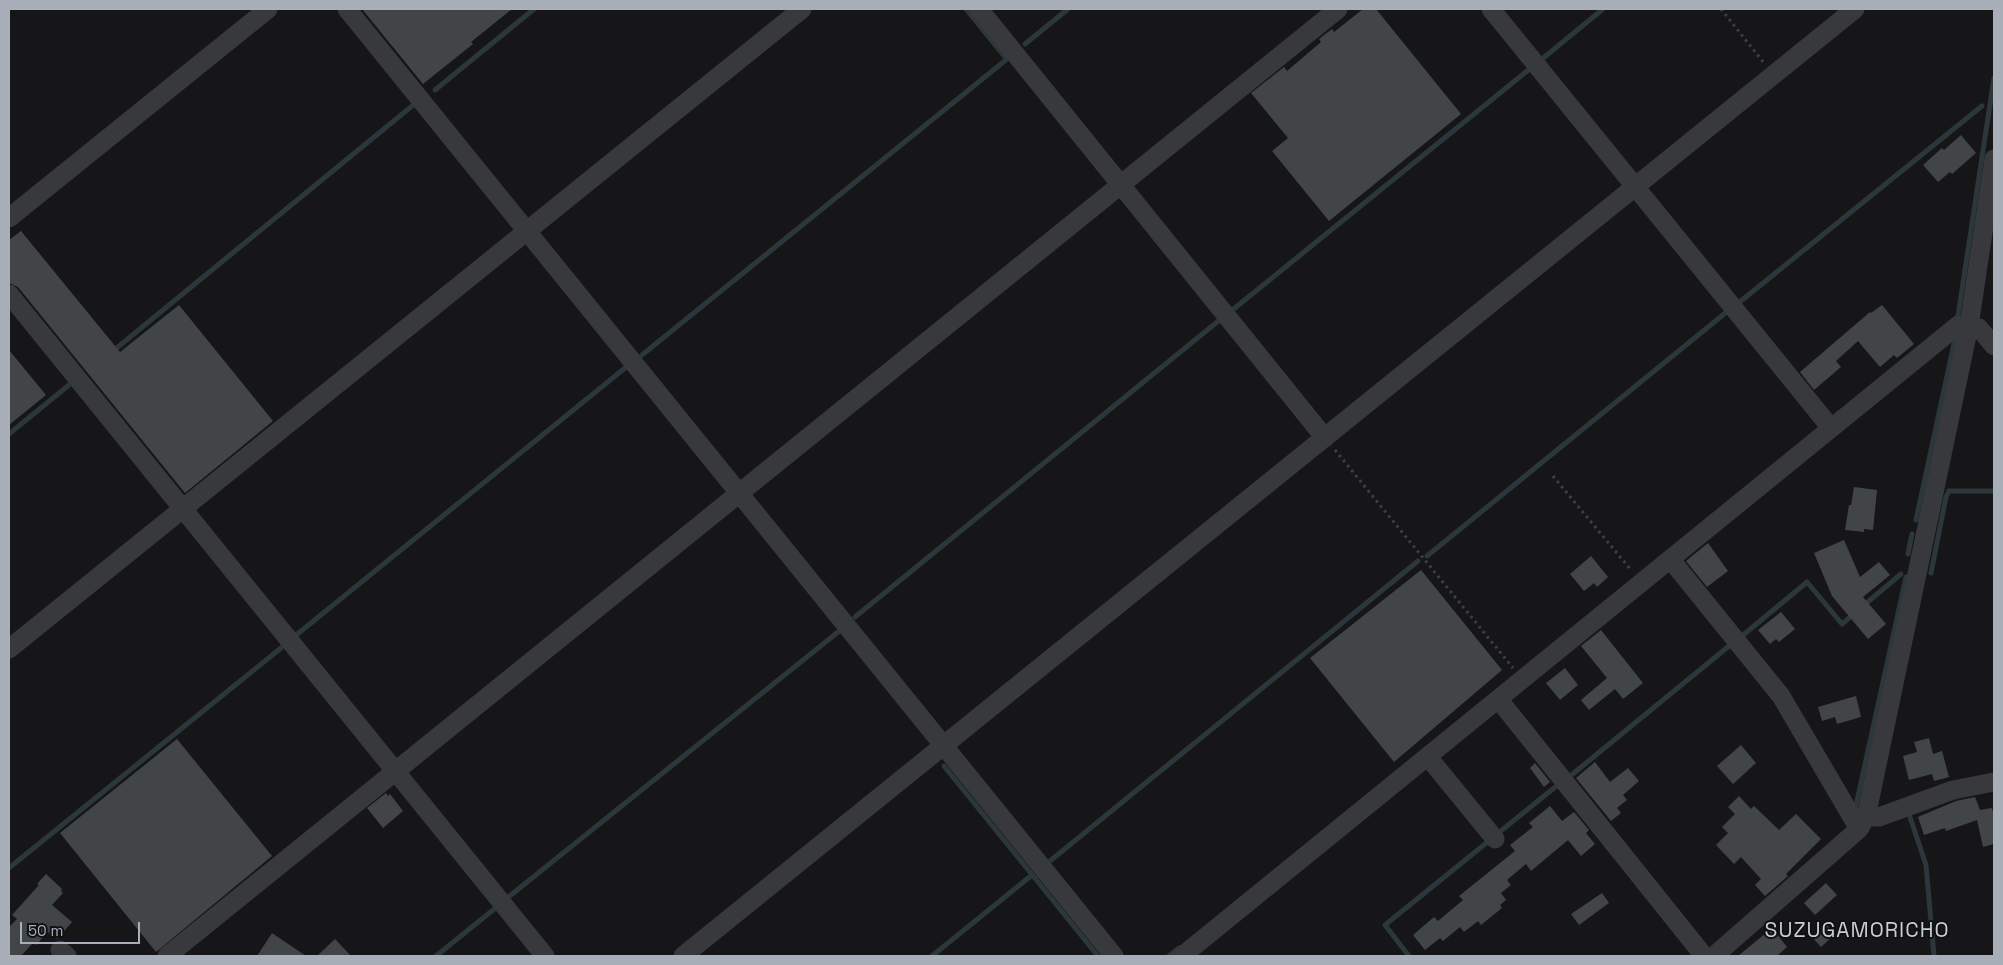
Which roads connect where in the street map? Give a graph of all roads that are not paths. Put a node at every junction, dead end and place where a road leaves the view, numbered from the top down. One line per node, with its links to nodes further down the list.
1 (268, 9): 11 (street)
2 (347, 9): 12 (street)
3 (802, 9): 12 (street)
4 (978, 9): 9 (street)
5 (1338, 9): 9 (street)
6 (1491, 9): 10 (street)
7 (1854, 9): 10 (street)
8 (1994, 159): 14 (street)
9 (1120, 184): 17 (street); 18 (street)
10 (1635, 187): 16 (street); 17 (street)
11 (9, 218)
12 (527, 232): 18 (street); 19 (street)
13 (9, 294): 19 (street)
14 (1969, 326): 15 (street); 16 (street); 27 (street)
15 (1994, 346)
16 (1831, 428): 20 (street)
17 (1325, 438): 23 (street)
18 (739, 493): 23 (street); 25 (street)
19 (182, 510): 21 (street); 25 (street)
20 (1670, 560): 22 (street); 27 (street)
21 (9, 649)
22 (1499, 700): 24 (street); 34 (street)
23 (944, 746): 31 (street); 32 (street)
24 (1428, 758): 28 (street); 33 (street)
25 (395, 772): 29 (street); 30 (street)
26 (1994, 782): 27 (street)
27 (1863, 823): 35 (street)
28 (1495, 839)
29 (167, 956)
30 (545, 956)
31 (683, 956)
32 (1114, 956)
33 (1182, 956)
34 (1704, 956)
35 (1714, 956)

